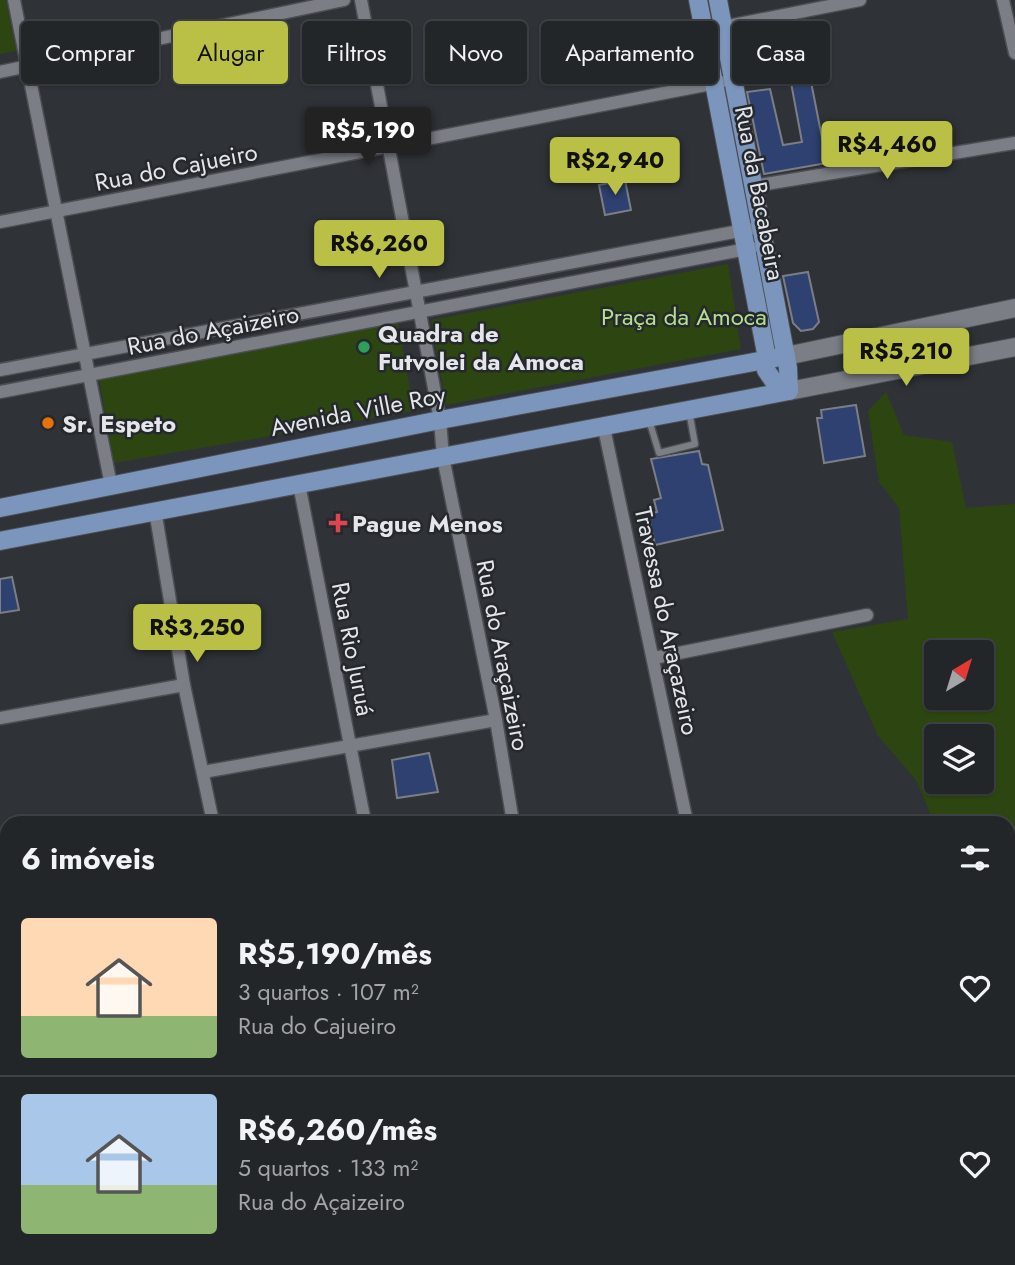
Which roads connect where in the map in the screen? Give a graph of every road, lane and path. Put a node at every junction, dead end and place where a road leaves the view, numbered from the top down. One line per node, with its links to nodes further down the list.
1 (15, 0): 10 (street)
2 (344, 0): 11 (street)
3 (361, 0): 22 (street, Rua do Araçaizeiro)
4 (698, 0): 8 (main road, Rua da Bacabeira)
5 (718, 0): 9 (main road, Rua da Bacabeira)
6 (860, 0): 9 (street)
7 (1003, 0): 12 (street)
8 (702, 21)
9 (723, 27): 15 (main road, Rua da Bacabeira)
10 (21, 34)
11 (159, 40)
12 (1015, 53)
13 (21, 69): 14 (street)
14 (0, 72)
15 (732, 81): 16 (street, Rua do Cajueiro)
16 (718, 82)
17 (30, 84): 24 (street)
18 (703, 84): 22 (street, Rua do Cajueiro)
19 (714, 84): 26 (main road, Rua da Bacabeira)
20 (733, 84): 23 (main road, Rua da Bacabeira)
21 (1015, 143): 23 (street)
22 (389, 146): 24 (street, Rua do Cajueiro); 29 (street, Rua do Araçaizeiro)
23 (754, 186): 26 (main road, Rua da Bacabeira)
24 (57, 212): 25 (street, Rua do Cajueiro); 33 (street)
25 (0, 222)
26 (752, 229): 27 (main road, Rua da Bacabeira); 28 (main road, Rua da Bacabeira); 29 (street, Rua do Açaizeiro)
27 (764, 247): 28 (street, Rua do Açaizeiro); 34 (main road, Rua da Bacabeira)
28 (745, 248): 31 (street, Rua do Açaizeiro); 35 (main road, Rua da Bacabeira)
29 (416, 290): 31 (street, Rua do Araçaizeiro); 33 (street, Rua do Açaizeiro)
30 (1015, 308): 34 (main road, Avenida Ville Roy)
31 (420, 309): 37 (street, Rua do Açaizeiro); 42 (street, Rua do Araçaizeiro)
32 (1015, 347): 38 (main road)
33 (86, 354): 36 (street, Rua do Açaizeiro); 37 (street)
34 (786, 356): 35 (main road, Avenida Ville Roy); 38 (main road, Rua da Bacabeira)
35 (767, 358): 38 (main road, Rua da Bacabeira); 42 (main road, Avenida Ville Roy)
36 (0, 370)
37 (90, 375): 39 (street, Rua do Açaizeiro); 45 (street)
38 (785, 391): 40 (main road)
39 (0, 392)
40 (689, 411): 41 (main road); 41 (lane)
41 (649, 419): 43 (main road)
42 (440, 420): 44 (street, Rua do Araçaizeiro); 45 (main road, Avenida Ville Roy)
43 (604, 428): 44 (main road); 51 (street, Travessa do Araçazeiro)
44 (443, 457): 46 (main road); 54 (street, Rua do Araçaizeiro)
45 (111, 485): 47 (main road, Avenida Ville Roy)
46 (299, 485): 48 (main road); 55 (street, Rua Rio Juruá)
47 (0, 508)
48 (155, 510): 49 (main road); 52 (street)
49 (0, 541)
50 (867, 615): 51 (street)
51 (654, 658): 60 (street, Travessa do Araçazeiro)
52 (184, 685): 53 (street); 56 (street)
53 (0, 718)
54 (496, 720): 55 (street); 59 (street, Rua do Araçaizeiro)
55 (351, 746): 56 (street); 58 (street, Rua Rio Juruá)
56 (203, 772): 57 (street)
57 (212, 816)
58 (364, 816)
59 (512, 816)
60 (686, 816)

